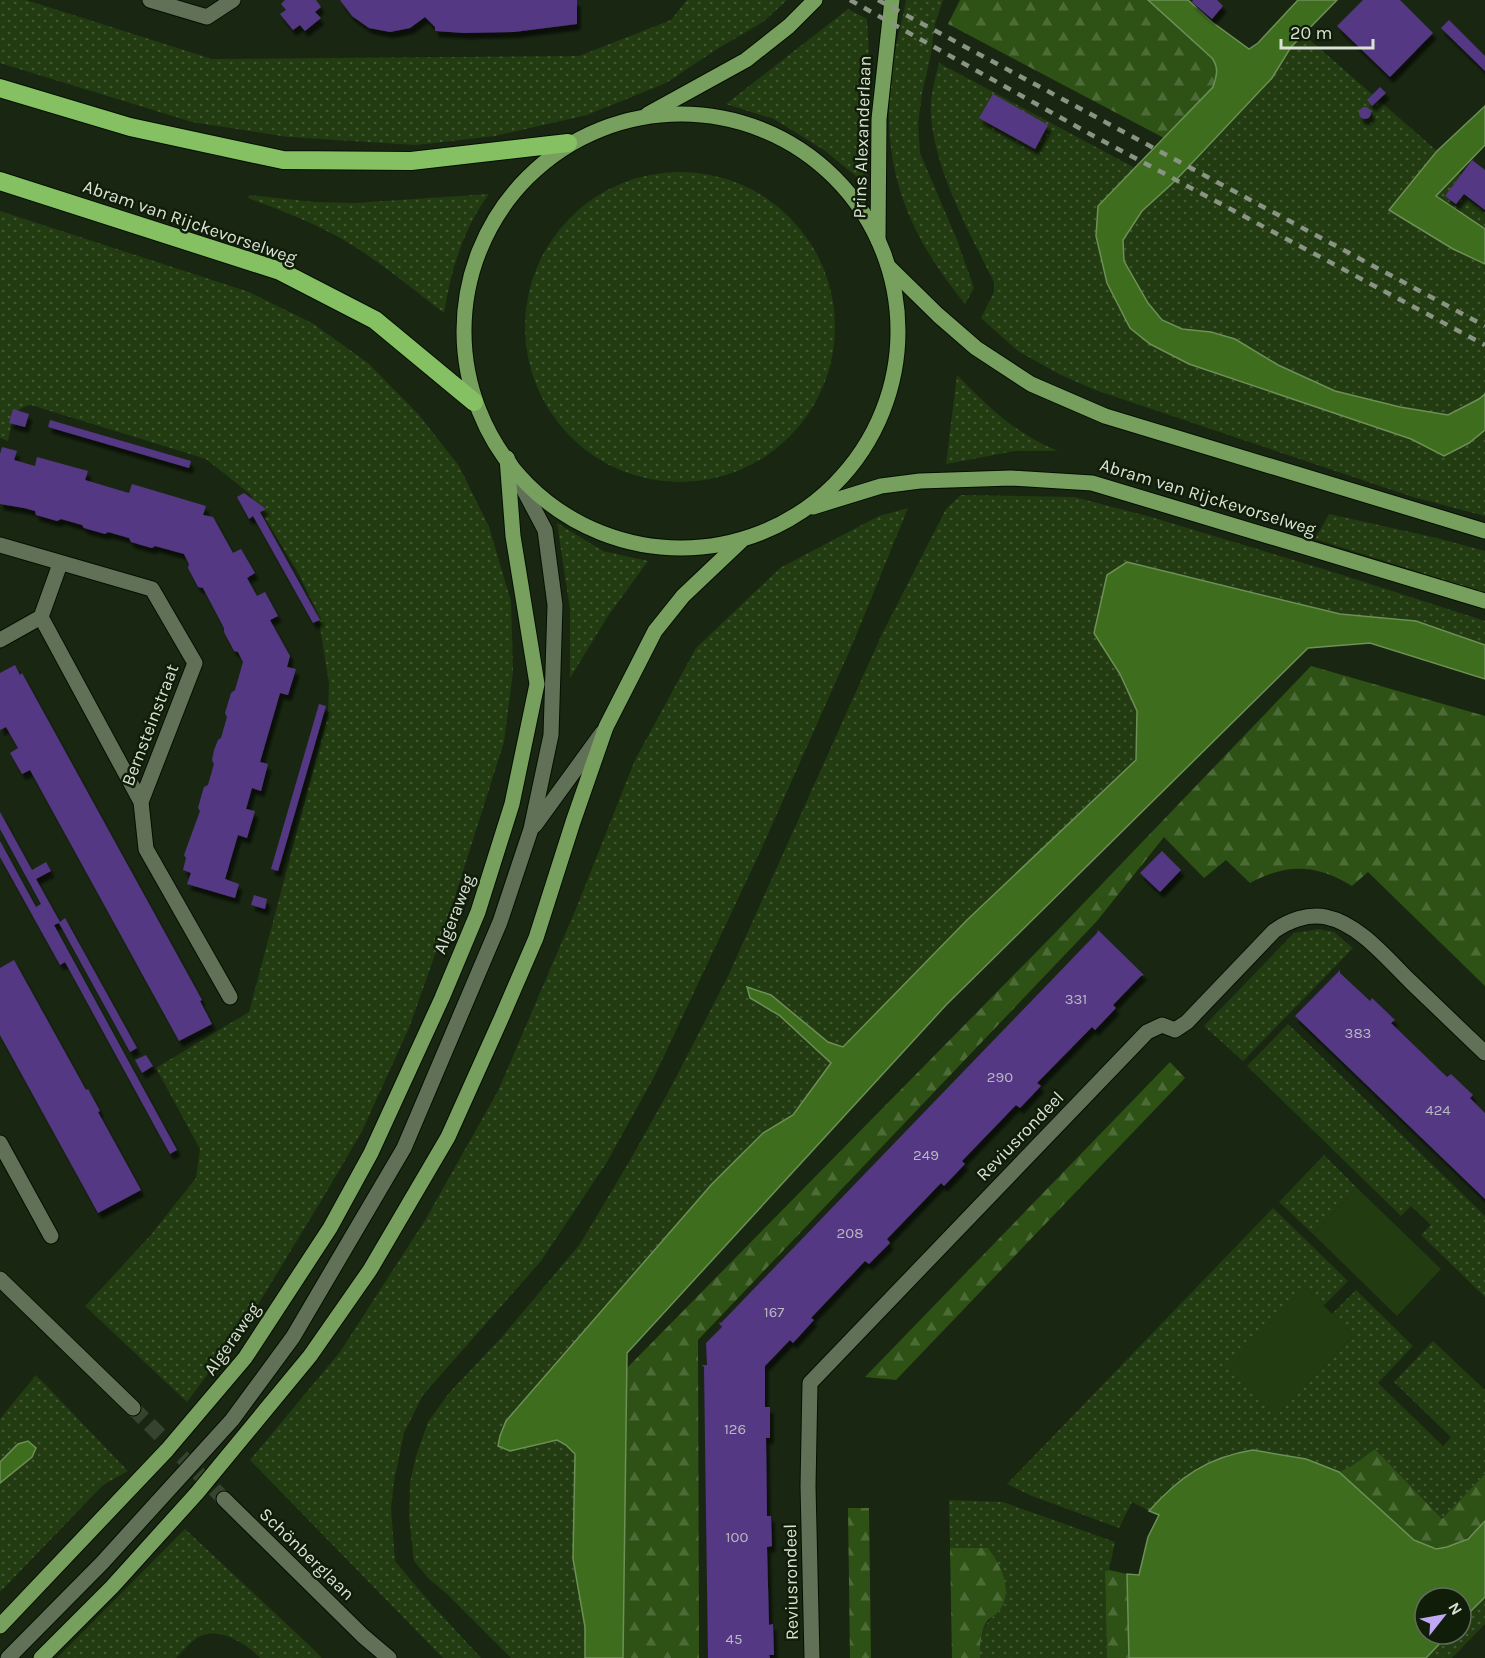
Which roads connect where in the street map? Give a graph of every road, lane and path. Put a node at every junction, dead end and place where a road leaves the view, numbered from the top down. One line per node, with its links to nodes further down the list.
1 (150, 0): 2 (street)
2 (233, 0)
3 (815, 0): 6 (main road)
4 (892, 0): 9 (main road, Prins Alexanderlaan)
5 (0, 88): 7 (highway)
6 (648, 114): 7 (main road); 9 (main road)
7 (568, 143): 11 (main road)
8 (0, 181): 11 (highway, Abram van Rijckevorselweg)
9 (878, 240): 10 (main road)
10 (890, 268): 13 (main road); 14 (main road)
11 (474, 402): 12 (main road)
12 (507, 458): 15 (main road); 23 (street); 31 (main road, Algeraweg)
13 (807, 509): 15 (main road); 18 (main road, Abram van Rijckevorselweg)
14 (1485, 531)
15 (741, 541): 21 (main road)
16 (0, 545): 17 (street, Bernsteinstraat)
17 (60, 564): 19 (street); 22 (street, Bernsteinstraat)
18 (1485, 601)
19 (41, 617): 20 (street); 22 (street, Bernsteinstraat)
20 (0, 640)
21 (606, 727): 23 (street); 34 (main road)
22 (141, 802): 24 (street, Bernsteinstraat)
23 (531, 829): 33 (street)
24 (230, 997)
25 (1485, 1053): 37 (street, Reviusrondeel)
26 (0, 1143): 27 (street)
27 (51, 1236)
28 (0, 1279): 29 (street)
29 (133, 1407)
30 (224, 1499): 32 (street, Schönberglaan)
31 (0, 1626)
32 (363, 1636): 35 (street, Schönberglaan); 36 (street, Schönberglaan)
33 (8, 1658)
34 (41, 1658)
35 (382, 1658)
36 (389, 1658)
37 (812, 1658)

